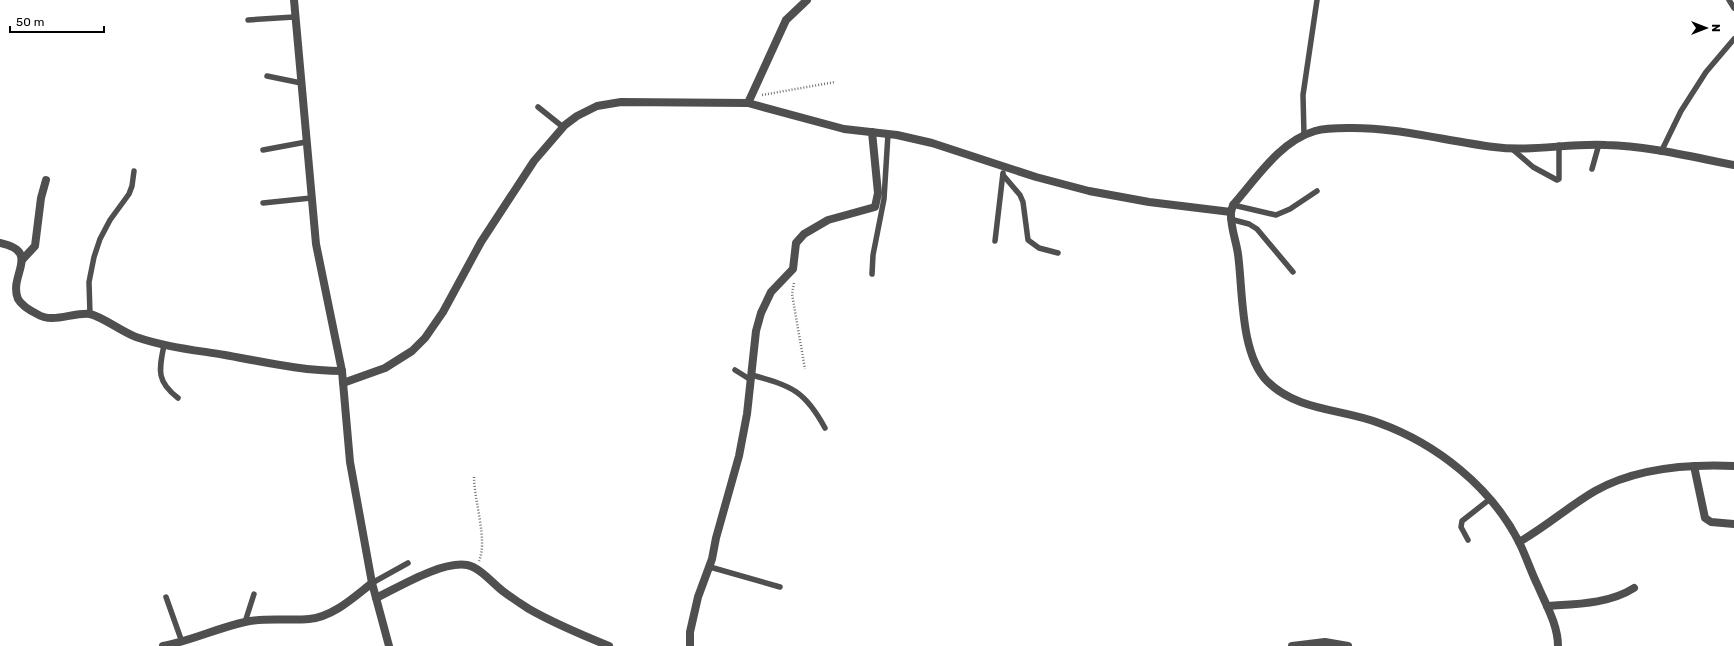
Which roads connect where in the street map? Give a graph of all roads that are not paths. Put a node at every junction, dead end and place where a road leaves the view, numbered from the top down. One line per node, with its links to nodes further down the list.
1 (294, 0): 6 (street)
2 (807, 0): 11 (street)
3 (1317, 0): 16 (lane)
4 (1729, 0): 5 (lane)
5 (1734, 8)
6 (294, 17): 7 (lane); 10 (street)
7 (248, 20)
8 (1734, 39): 22 (lane)
9 (267, 76): 10 (lane)
10 (301, 83): 17 (street)
11 (750, 100): 13 (street); 14 (street)
12 (538, 107): 13 (lane)
13 (562, 127): 43 (street)
14 (872, 132): 15 (street); 42 (street)
15 (888, 134): 25 (street); 37 (lane)
16 (1304, 135): 20 (street); 31 (street)
17 (306, 142): 21 (lane); 29 (street)
18 (1600, 144): 19 (street); 22 (street); 24 (lane)
19 (1559, 146): 20 (street); 20 (lane)
20 (1510, 147)
21 (263, 150)
22 (1661, 152): 23 (street)
23 (1734, 165)
24 (1592, 169)
25 (1003, 170): 31 (street); 32 (lane); 34 (lane)
26 (134, 171): 38 (lane)
27 (46, 180): 35 (street)
28 (1317, 191): 31 (lane)
29 (311, 198): 30 (lane); 41 (street)
30 (263, 203)
31 (1232, 212): 36 (lane); 48 (street)
32 (996, 241)
33 (0, 243): 35 (street)
34 (1058, 253)
35 (22, 260): 38 (street)
36 (1293, 272)
37 (872, 274)
38 (90, 314): 39 (street)
39 (164, 345): 41 (street); 44 (lane)
40 (735, 370): 42 (lane)
41 (342, 371): 43 (street)
42 (752, 377): 45 (lane); 53 (street)
43 (343, 383): 54 (street)
44 (178, 398)
45 (825, 428)
46 (1694, 466): 47 (street); 49 (street); 51 (street)
47 (1734, 466)
48 (1490, 498): 50 (lane); 51 (street)
49 (1734, 524)
50 (1468, 540)
51 (1519, 542): 60 (street)
52 (408, 562): 54 (lane)
53 (710, 567): 55 (lane); 66 (street)
54 (372, 583): 59 (street); 61 (street)
55 (780, 587)
56 (1634, 588): 60 (street)
57 (254, 594): 61 (lane)
58 (166, 597): 62 (lane)
59 (376, 598): 64 (street); 65 (street)
60 (1547, 606): 69 (street)
61 (245, 622): 62 (street)
62 (182, 642): 63 (street)
63 (167, 646)
64 (389, 646)
65 (609, 646)
66 (690, 646)
67 (1292, 646): 68 (street)
68 (1348, 646)
69 (1558, 646)

